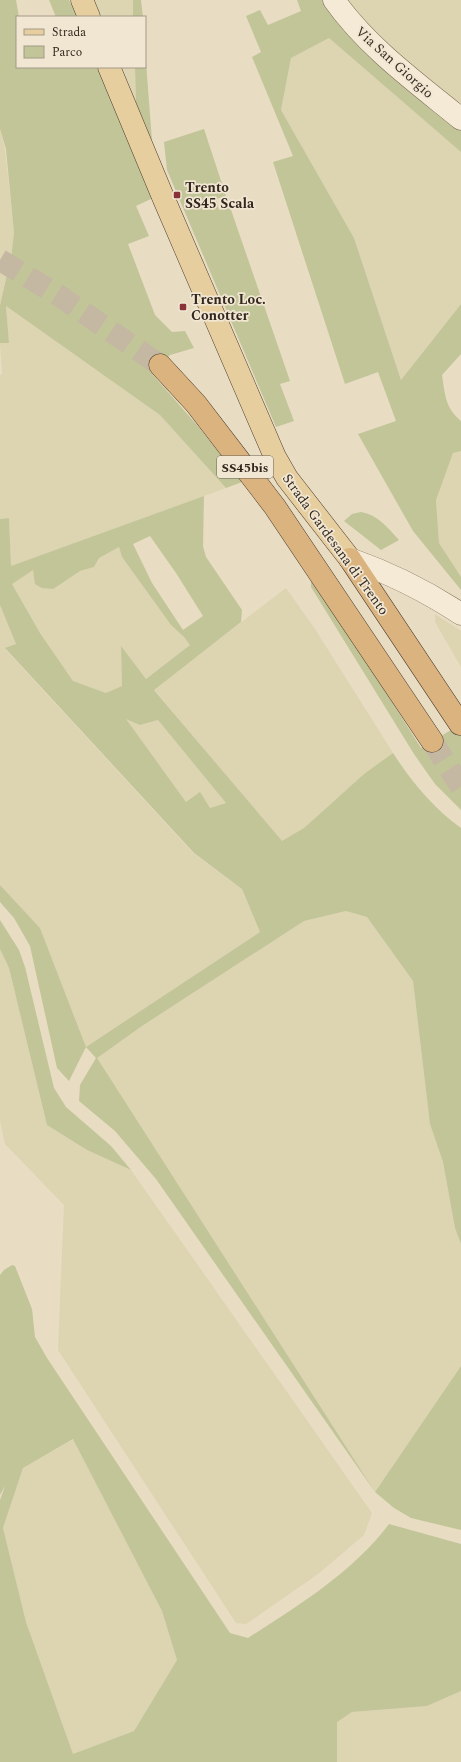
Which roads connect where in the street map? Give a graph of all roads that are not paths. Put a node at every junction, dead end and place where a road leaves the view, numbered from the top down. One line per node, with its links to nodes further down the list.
1 (82, 0): 3 (main road)
2 (334, 0): 5 (street, Via San Giorgio)
3 (89, 16)
4 (109, 68): 7 (main road, Strada Gardesana di Trento / SS45bis)
5 (461, 119)
6 (160, 365): 10 (highway, Strada Gardesana di Trento / SS45bis)
7 (350, 559): 8 (street); 9 (highway, Strada Gardesana di Trento / SS45bis)
8 (461, 614)
9 (460, 724)
10 (432, 741)

